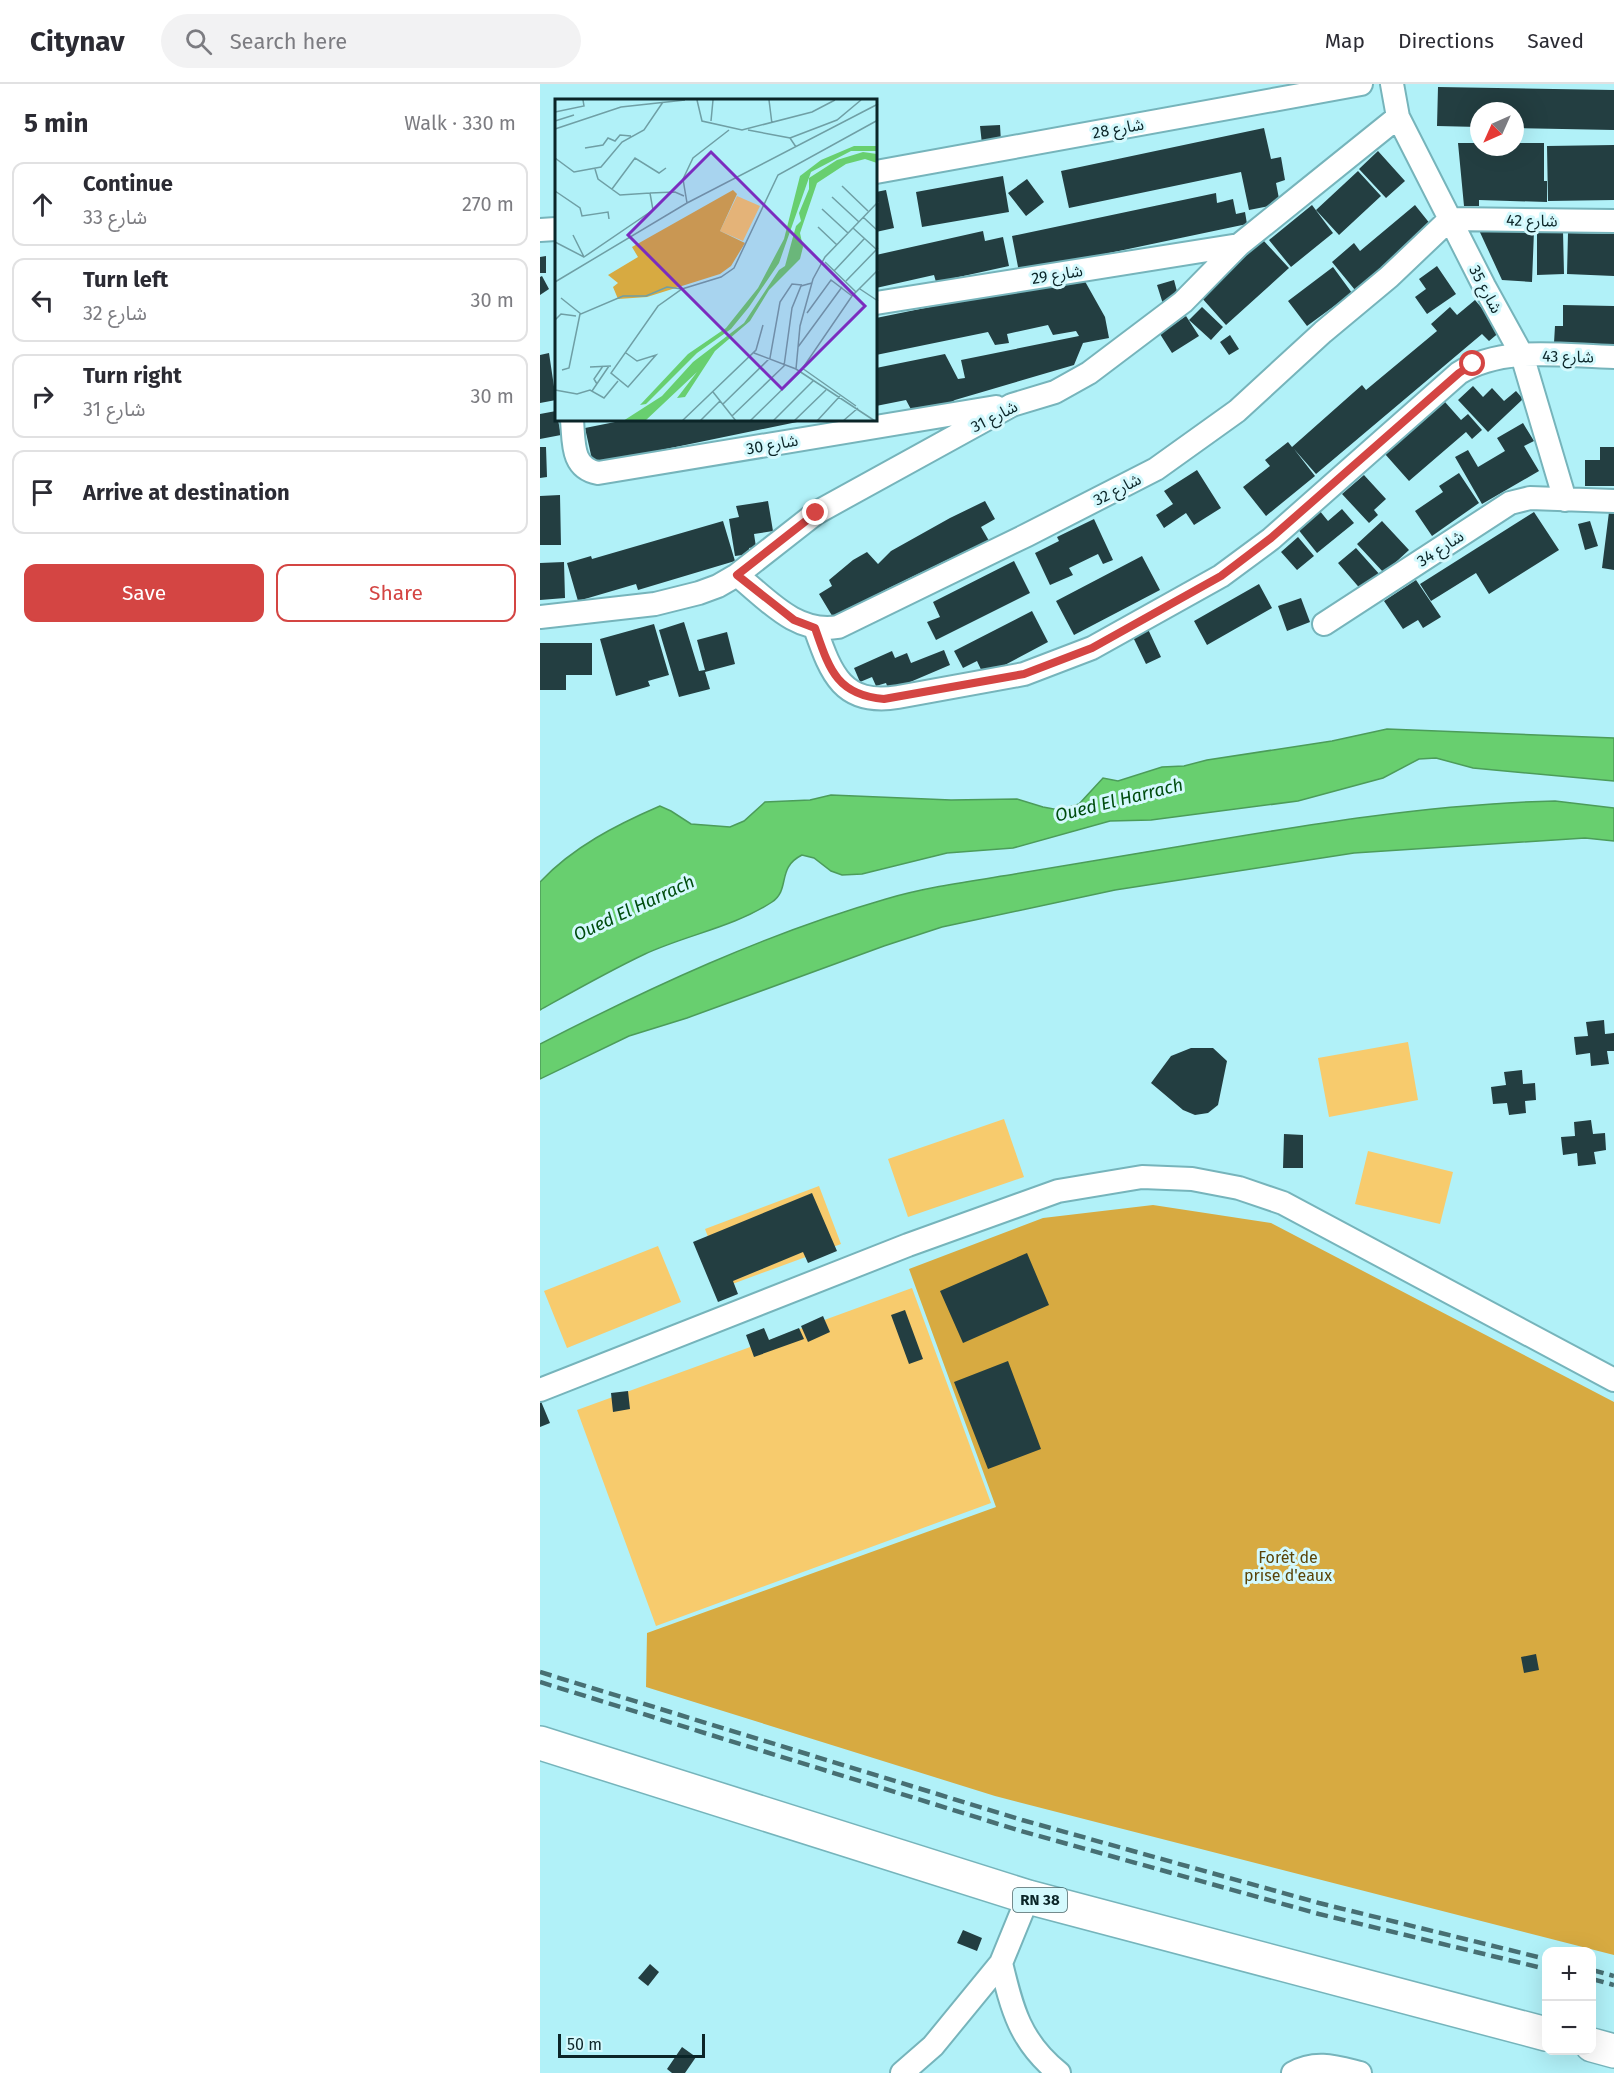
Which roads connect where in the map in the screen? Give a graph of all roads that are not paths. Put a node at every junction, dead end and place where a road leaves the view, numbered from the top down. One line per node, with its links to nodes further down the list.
1 (1392, 84): 3 (street, شارع 35)
2 (1353, 85): 4 (street, شارع 28)
3 (1398, 117): 5 (street, شارع 35); 9 (street, شارع 31)
4 (878, 172)
5 (1450, 219): 6 (street, شارع 42); 11 (street, شارع 35); 20 (street, شارع 32)
6 (1614, 221)
7 (555, 229): 8 (street)
8 (540, 230)
9 (1239, 245): 10 (street, شارع 29); 13 (street, شارع 31)
10 (878, 303)
11 (1522, 355): 12 (street, شارع 43); 15 (street, شارع 35); 20 (street, شارع 43)
12 (1614, 357)
13 (1012, 405): 14 (street, شارع 30); 17 (street, شارع 31)
14 (572, 422)
15 (1565, 500): 16 (street, شارع 34); 19 (street, شارع 34)
16 (1614, 501)
17 (737, 575): 18 (street, شارع 31); 20 (street)
18 (540, 617)
19 (1324, 624)
20 (815, 628)
21 (1614, 1380): 22 (street)
22 (540, 1390)
23 (540, 1743): 24 (main road, RN 38)
24 (1028, 1896): 25 (street); 26 (main road, RN 38)
25 (1001, 1963): 29 (street); 30 (street)
26 (1542, 2033)
27 (1596, 2046): 28 (main road)
28 (1614, 2051)
29 (902, 2073)
30 (1059, 2073)
31 (1293, 2073): 32 (street)
32 (1360, 2073)

